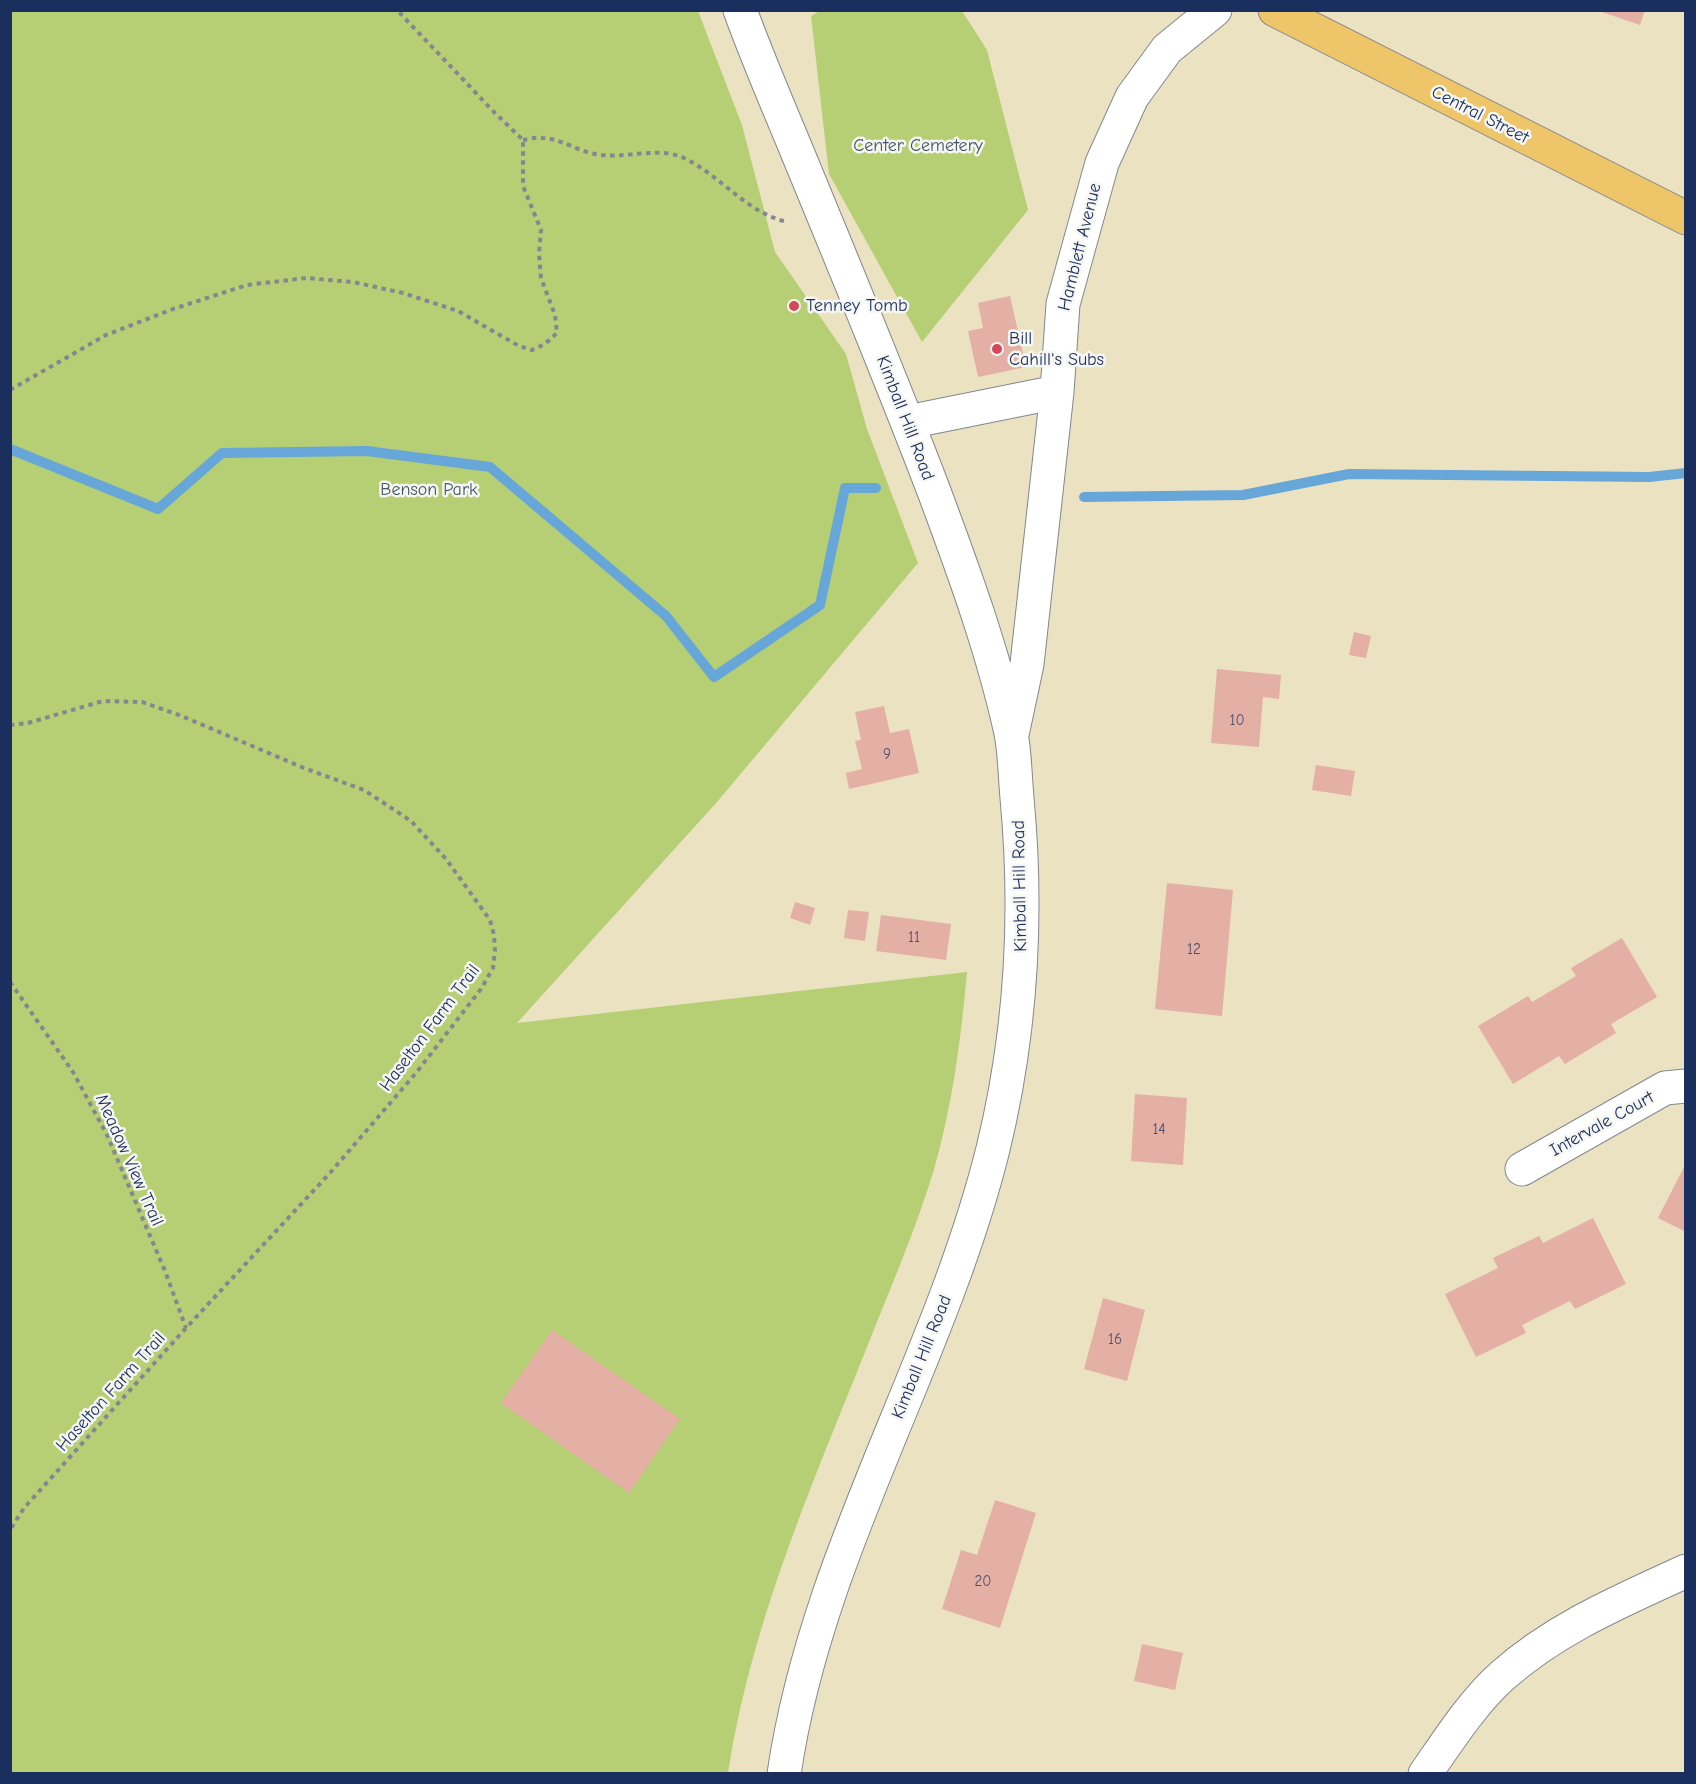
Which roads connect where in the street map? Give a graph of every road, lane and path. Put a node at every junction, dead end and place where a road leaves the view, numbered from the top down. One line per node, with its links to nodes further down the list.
1 (397, 10): 5 (path)
2 (740, 10): 7 (street, Kimball Hill Road)
3 (1215, 10): 9 (street, Hamblett Avenue)
4 (1282, 13): 6 (main road, Central Street)
5 (523, 140): 7 (path); 8 (path)
6 (1686, 218)
7 (828, 228): 10 (street, Kimball Hill Road)
8 (10, 390)
9 (1057, 392): 10 (street); 12 (street, Hamblett Avenue)
10 (908, 422): 12 (street, Kimball Hill Road)
11 (10, 725): 16 (path, Haselton Farm Trail)
12 (1012, 738): 19 (street, Kimball Hill Road)
13 (10, 982): 16 (path, Meadow View Trail)
14 (1686, 1086): 15 (street, Intervale Court)
15 (1522, 1169)
16 (186, 1328): 17 (path, Haselton Farm Trail)
17 (10, 1530)
18 (1686, 1570): 20 (street)
19 (784, 1773)
20 (1425, 1773)

